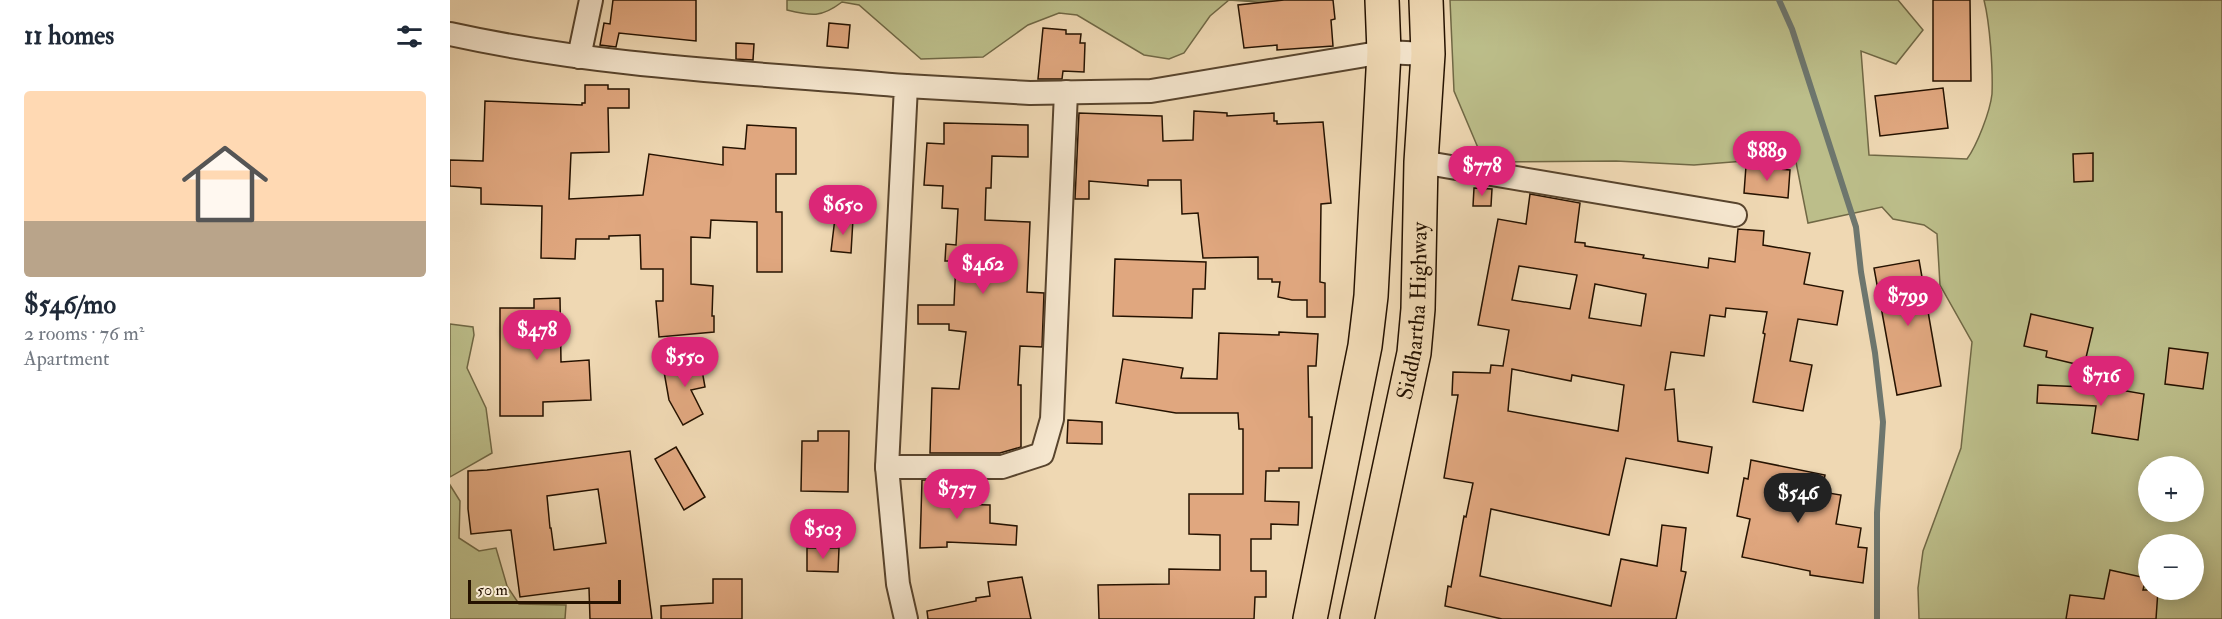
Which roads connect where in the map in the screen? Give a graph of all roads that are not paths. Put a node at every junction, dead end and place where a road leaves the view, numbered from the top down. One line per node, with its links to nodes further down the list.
1 (591, 0): 7 (street)
2 (1382, 0): 5 (highway, Siddhartha Highway)
3 (1426, 0): 6 (highway, Siddhartha Highway)
4 (450, 34): 7 (street)
5 (1384, 52): 6 (street); 9 (street); 14 (highway, Siddhartha Highway)
6 (1428, 54): 10 (highway, Siddhartha Highway)
7 (579, 57): 8 (street)
8 (906, 86): 9 (street); 12 (street)
9 (1066, 92): 12 (street)
10 (1421, 162): 11 (street); 15 (highway, Siddhartha Highway)
11 (1735, 215)
12 (887, 467): 13 (street)
13 (906, 619)
14 (1310, 619)
15 (1357, 619)

